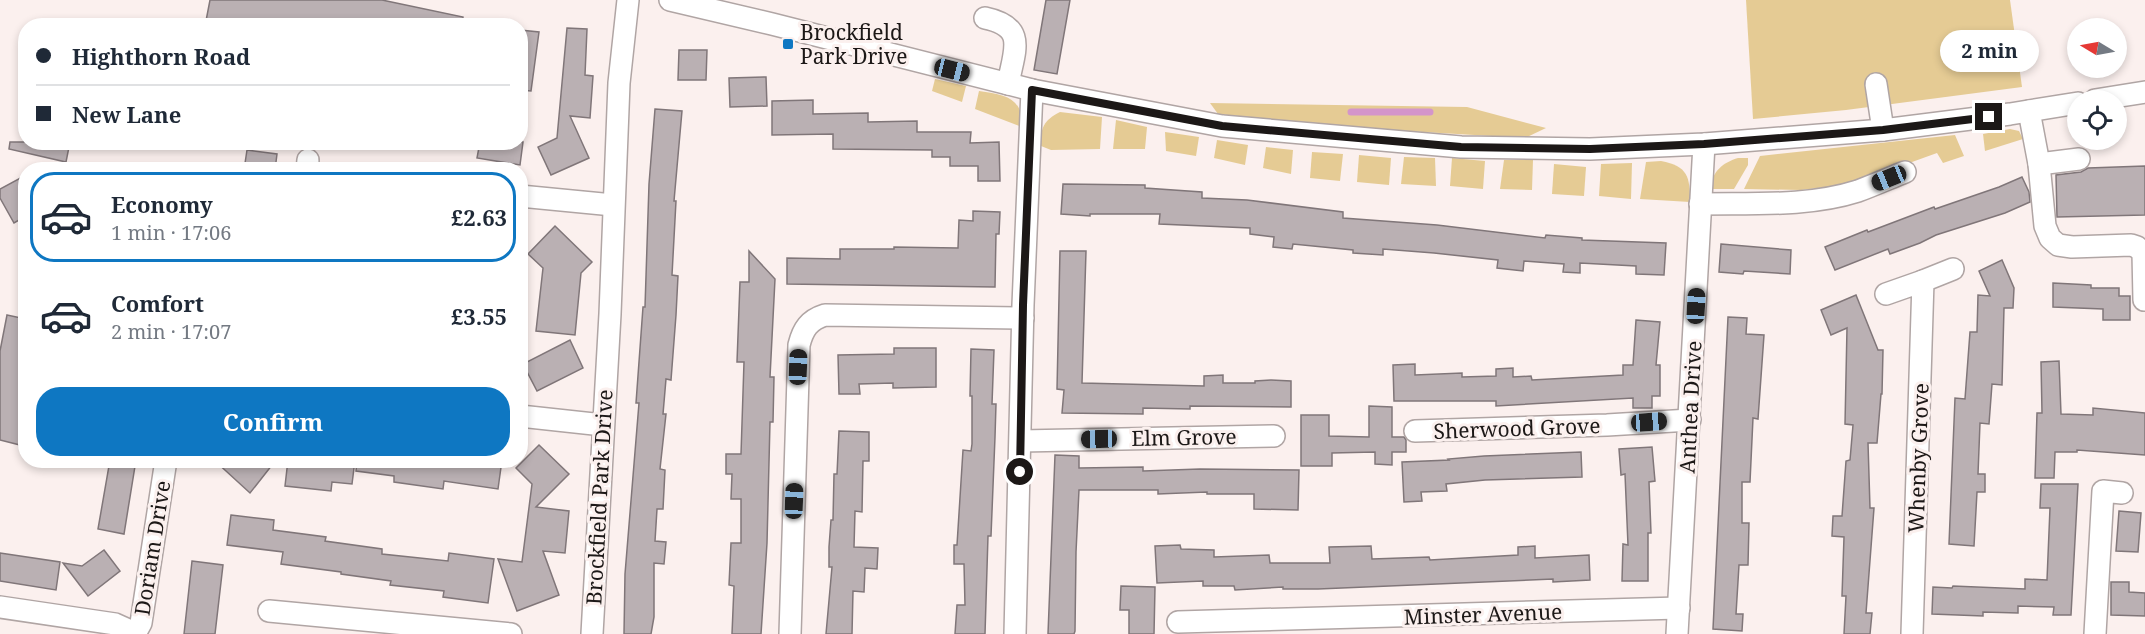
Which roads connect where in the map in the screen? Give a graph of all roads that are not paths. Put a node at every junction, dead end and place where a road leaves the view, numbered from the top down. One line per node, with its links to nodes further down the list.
1 (628, 0): 18 (street, Brockfield Park Drive)
2 (670, 0): 4 (street)
3 (985, 18): 4 (street)
4 (1008, 84): 6 (street)
5 (1876, 84): 11 (street)
6 (1032, 90): 12 (street); 23 (street)
7 (2145, 92): 8 (street)
8 (2127, 95)
9 (2067, 105): 10 (street)
10 (2029, 111): 11 (street); 14 (street)
11 (1883, 130): 12 (street)
12 (1704, 144): 17 (street, Anthea Drive)
13 (2079, 159): 14 (street)
14 (2039, 164): 22 (street)
15 (1905, 172): 17 (street)
16 (528, 197): 18 (street)
17 (1700, 204): 25 (street, Anthea Drive)
18 (613, 205): 26 (street, Brockfield Park Drive)
19 (1953, 269): 20 (street)
20 (1923, 281): 21 (street); 42 (street, Whenby Grove)
21 (1886, 294)
22 (2144, 300)
23 (1023, 318): 29 (street); 39 (street)
24 (528, 417): 26 (street)
25 (1690, 420): 27 (street, Sherwood Grove); 33 (street, Anthea Drive)
26 (603, 425): 38 (street, Brockfield Park Drive)
27 (1415, 432)
28 (1274, 437): 29 (street, Elm Grove)
29 (1021, 441): 40 (street)
30 (165, 468): 36 (street, Doriam Drive)
31 (2110, 486): 43 (street)
32 (0, 607): 36 (street)
33 (1679, 608): 35 (street, Minster Avenue); 41 (street, Anthea Drive)
34 (269, 611): 37 (street)
35 (1178, 621)
36 (135, 633)
37 (511, 634)
38 (592, 634)
39 (790, 634)
40 (1015, 634)
41 (1677, 634)
42 (1912, 634)
43 (2095, 634)

